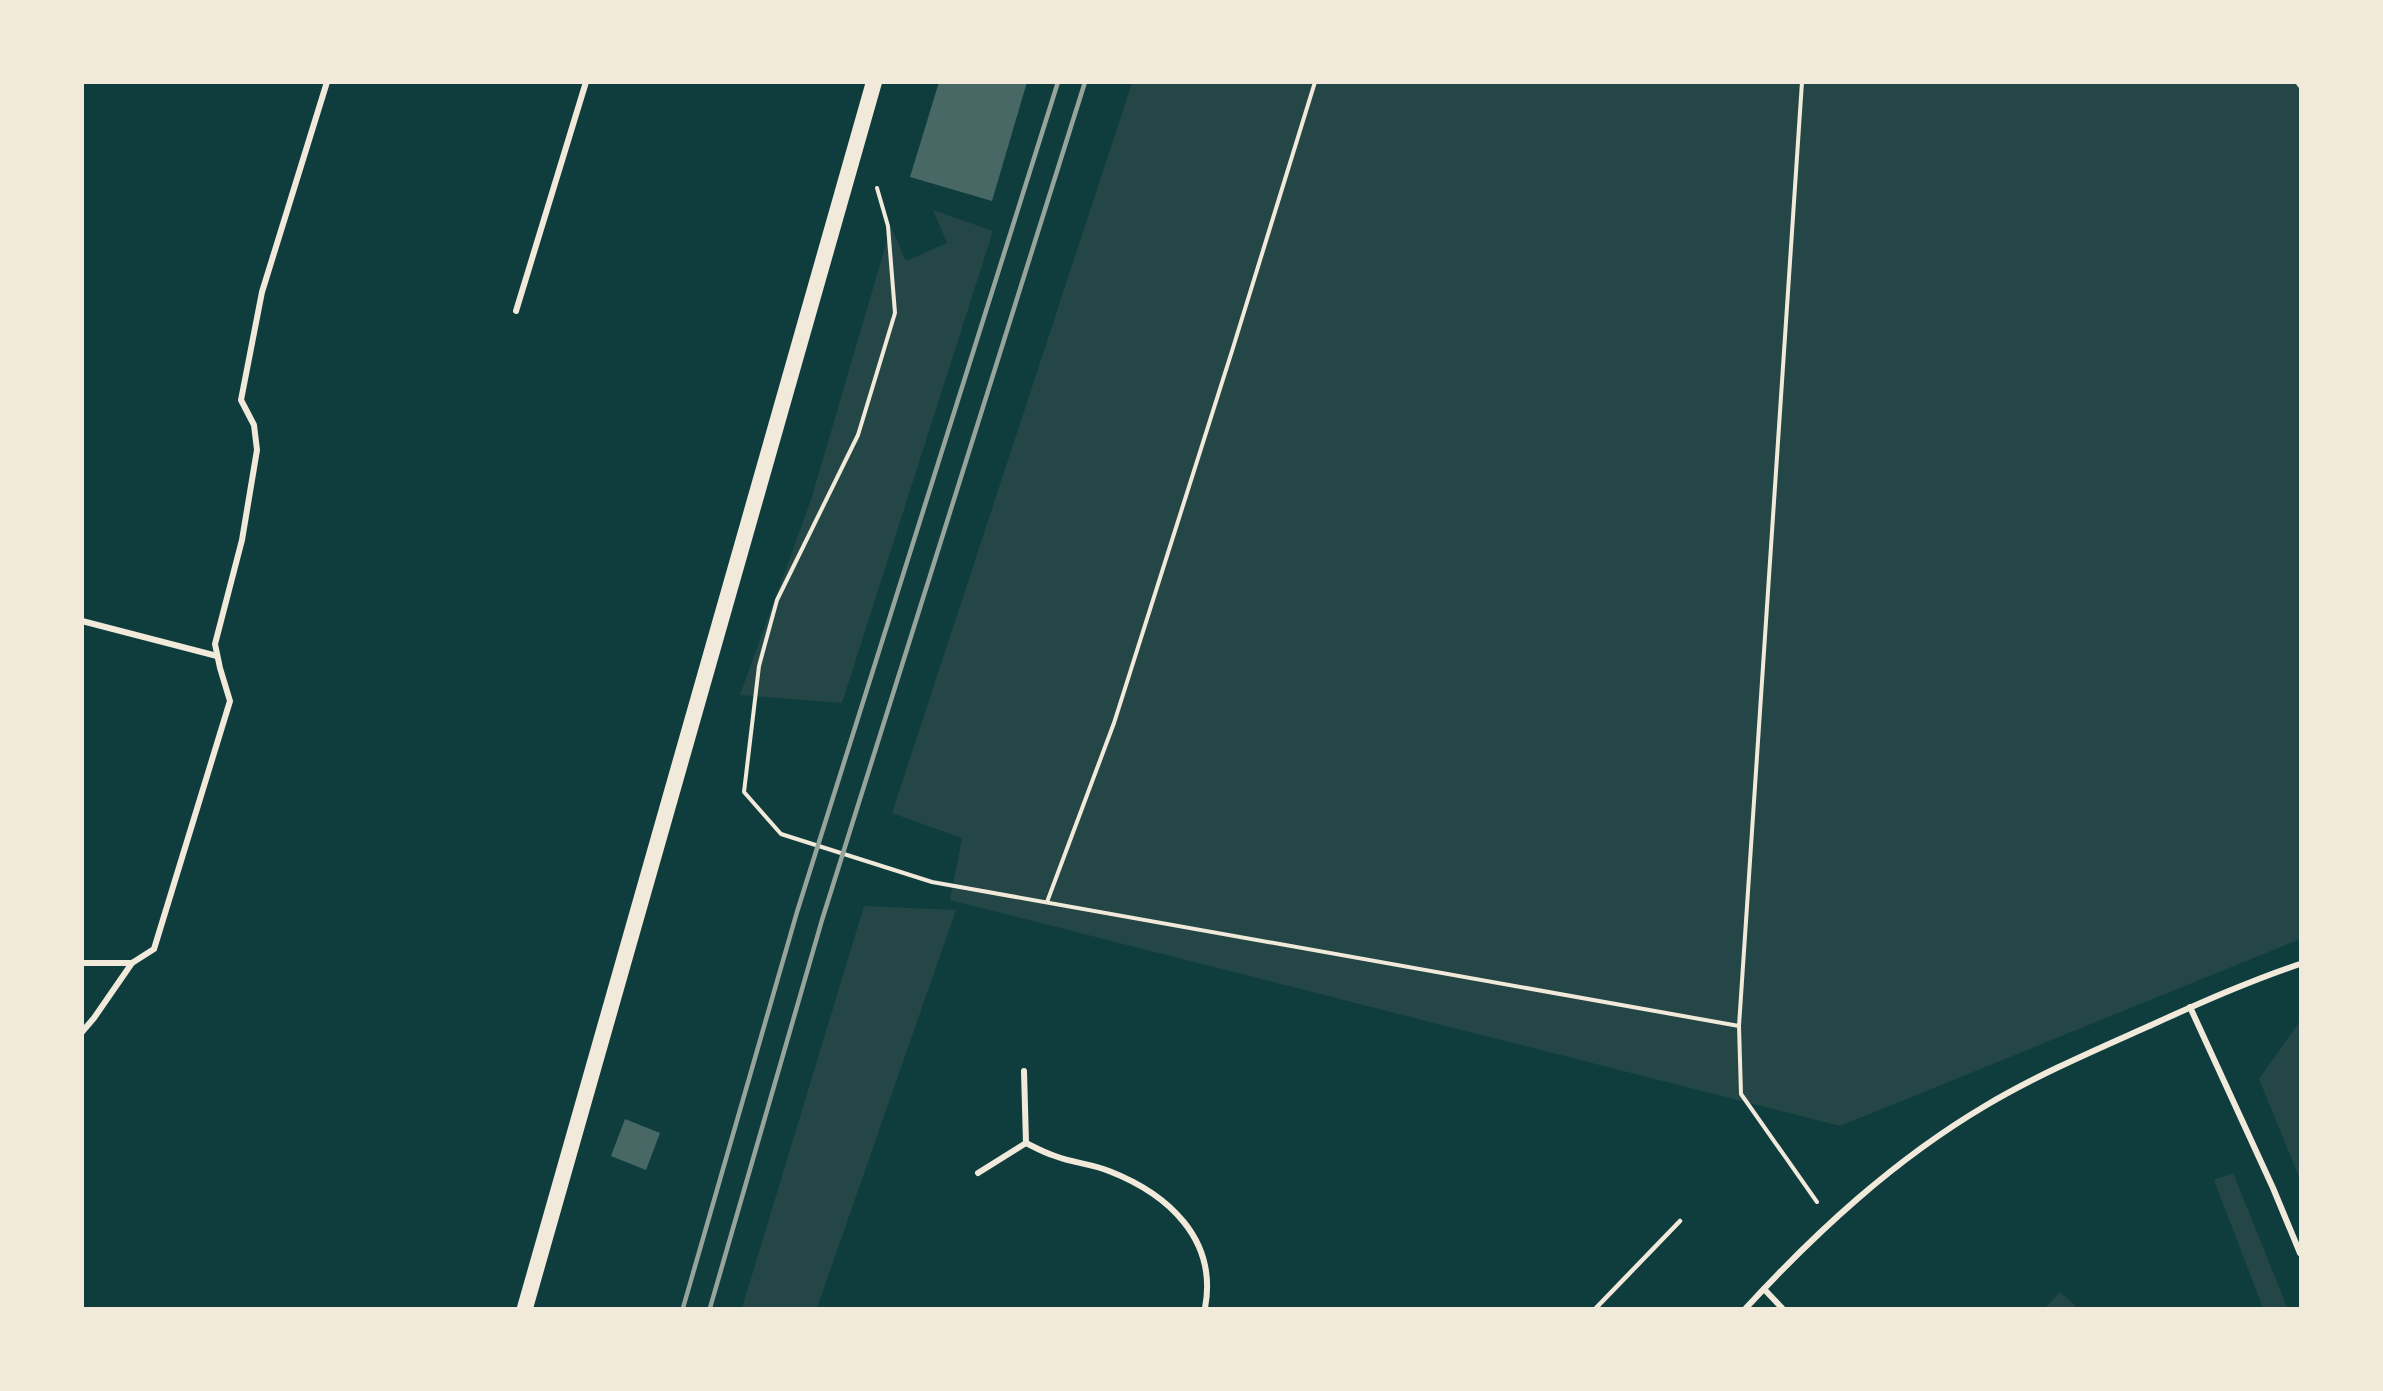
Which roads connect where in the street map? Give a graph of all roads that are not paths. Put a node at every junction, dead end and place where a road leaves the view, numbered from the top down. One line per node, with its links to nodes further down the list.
1 (327, 82): 6 (street)
2 (586, 82): 4 (street)
3 (874, 82): 18 (highway)
4 (516, 311)
5 (82, 621): 6 (street)
6 (218, 656): 8 (street)
7 (82, 963): 8 (street)
8 (132, 963): 11 (street)
9 (2301, 964): 10 (street)
10 (2190, 1007): 16 (street); 17 (street)
11 (82, 1032)
12 (1024, 1071): 13 (street)
13 (1026, 1143): 14 (street); 19 (street)
14 (978, 1173)
15 (1680, 1221): 20 (lane)
16 (2301, 1253)
17 (1764, 1289): 21 (street); 22 (street)
18 (525, 1308)
19 (1206, 1308)
20 (1596, 1308)
21 (1746, 1308)
22 (1782, 1308)

